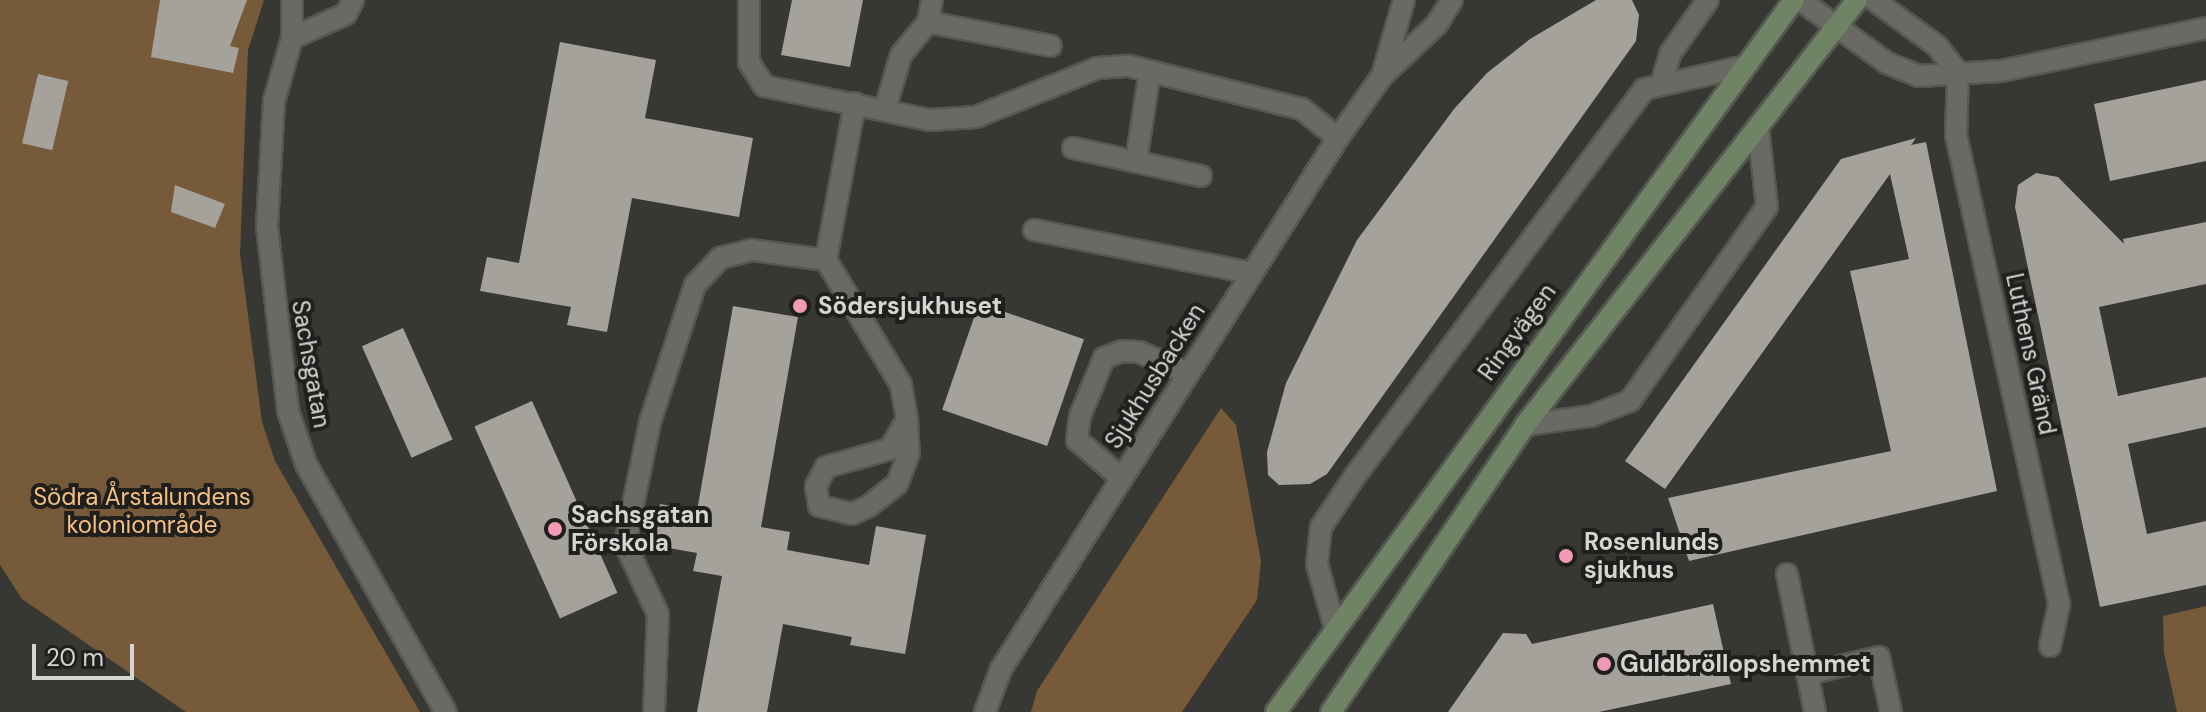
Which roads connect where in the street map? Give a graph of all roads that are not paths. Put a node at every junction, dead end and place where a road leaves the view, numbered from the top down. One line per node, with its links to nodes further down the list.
1 (292, 0): 15 (street, Sachsgatan)
2 (353, 0): 15 (street)
3 (749, 0): 22 (street)
4 (922, 0): 12 (street)
5 (932, 0): 12 (street)
6 (1404, 0): 20 (street, Sjukhusbacken)
7 (1452, 0): 20 (street, Sjukhusbacken)
8 (1708, 0): 21 (street)
9 (1797, 0): 13 (street); 17 (main road, Ringvägen)
10 (1857, 0): 13 (main road)
11 (1874, 0): 19 (street)
12 (928, 22): 16 (street); 23 (street)
13 (1836, 27): 19 (street); 24 (main road)
14 (2206, 28): 19 (street)
15 (292, 38): 40 (street, Sachsgatan)
16 (1051, 46)
17 (1742, 67): 21 (street, Ringvägen); 37 (main road, Ringvägen)
18 (1150, 71): 23 (street); 25 (street); 27 (street)
19 (1958, 73): 38 (street, Luthens Gränd)
20 (1382, 76): 25 (street, Sjukhusbacken)
21 (1662, 82): 37 (street, Ringvägen)
22 (855, 103): 23 (street); 30 (street)
23 (885, 109)
24 (1758, 127): 34 (main road); 34 (street)
25 (1338, 138): 31 (street, Sjukhusbacken)
26 (1073, 148): 27 (street)
27 (1136, 162): 28 (street)
28 (1201, 176)
29 (1034, 230): 31 (street)
30 (826, 260): 33 (street); 41 (street)
31 (1251, 273): 32 (street, Sjukhusbacken)
32 (1188, 373): 35 (street, Sjukhusbacken); 35 (street)
33 (907, 420): 33 (street)
34 (1525, 425): 44 (main road)
35 (1121, 478): 42 (street, Sjukhusbacken)
36 (1787, 574): 39 (street)
37 (1335, 628): 43 (main road, Ringvägen)
38 (2050, 646)
39 (1807, 674): 45 (street); 46 (street)
40 (446, 712)
41 (654, 712)
42 (985, 712)
43 (1276, 712)
44 (1331, 712)
45 (1815, 712)
46 (1891, 712)

